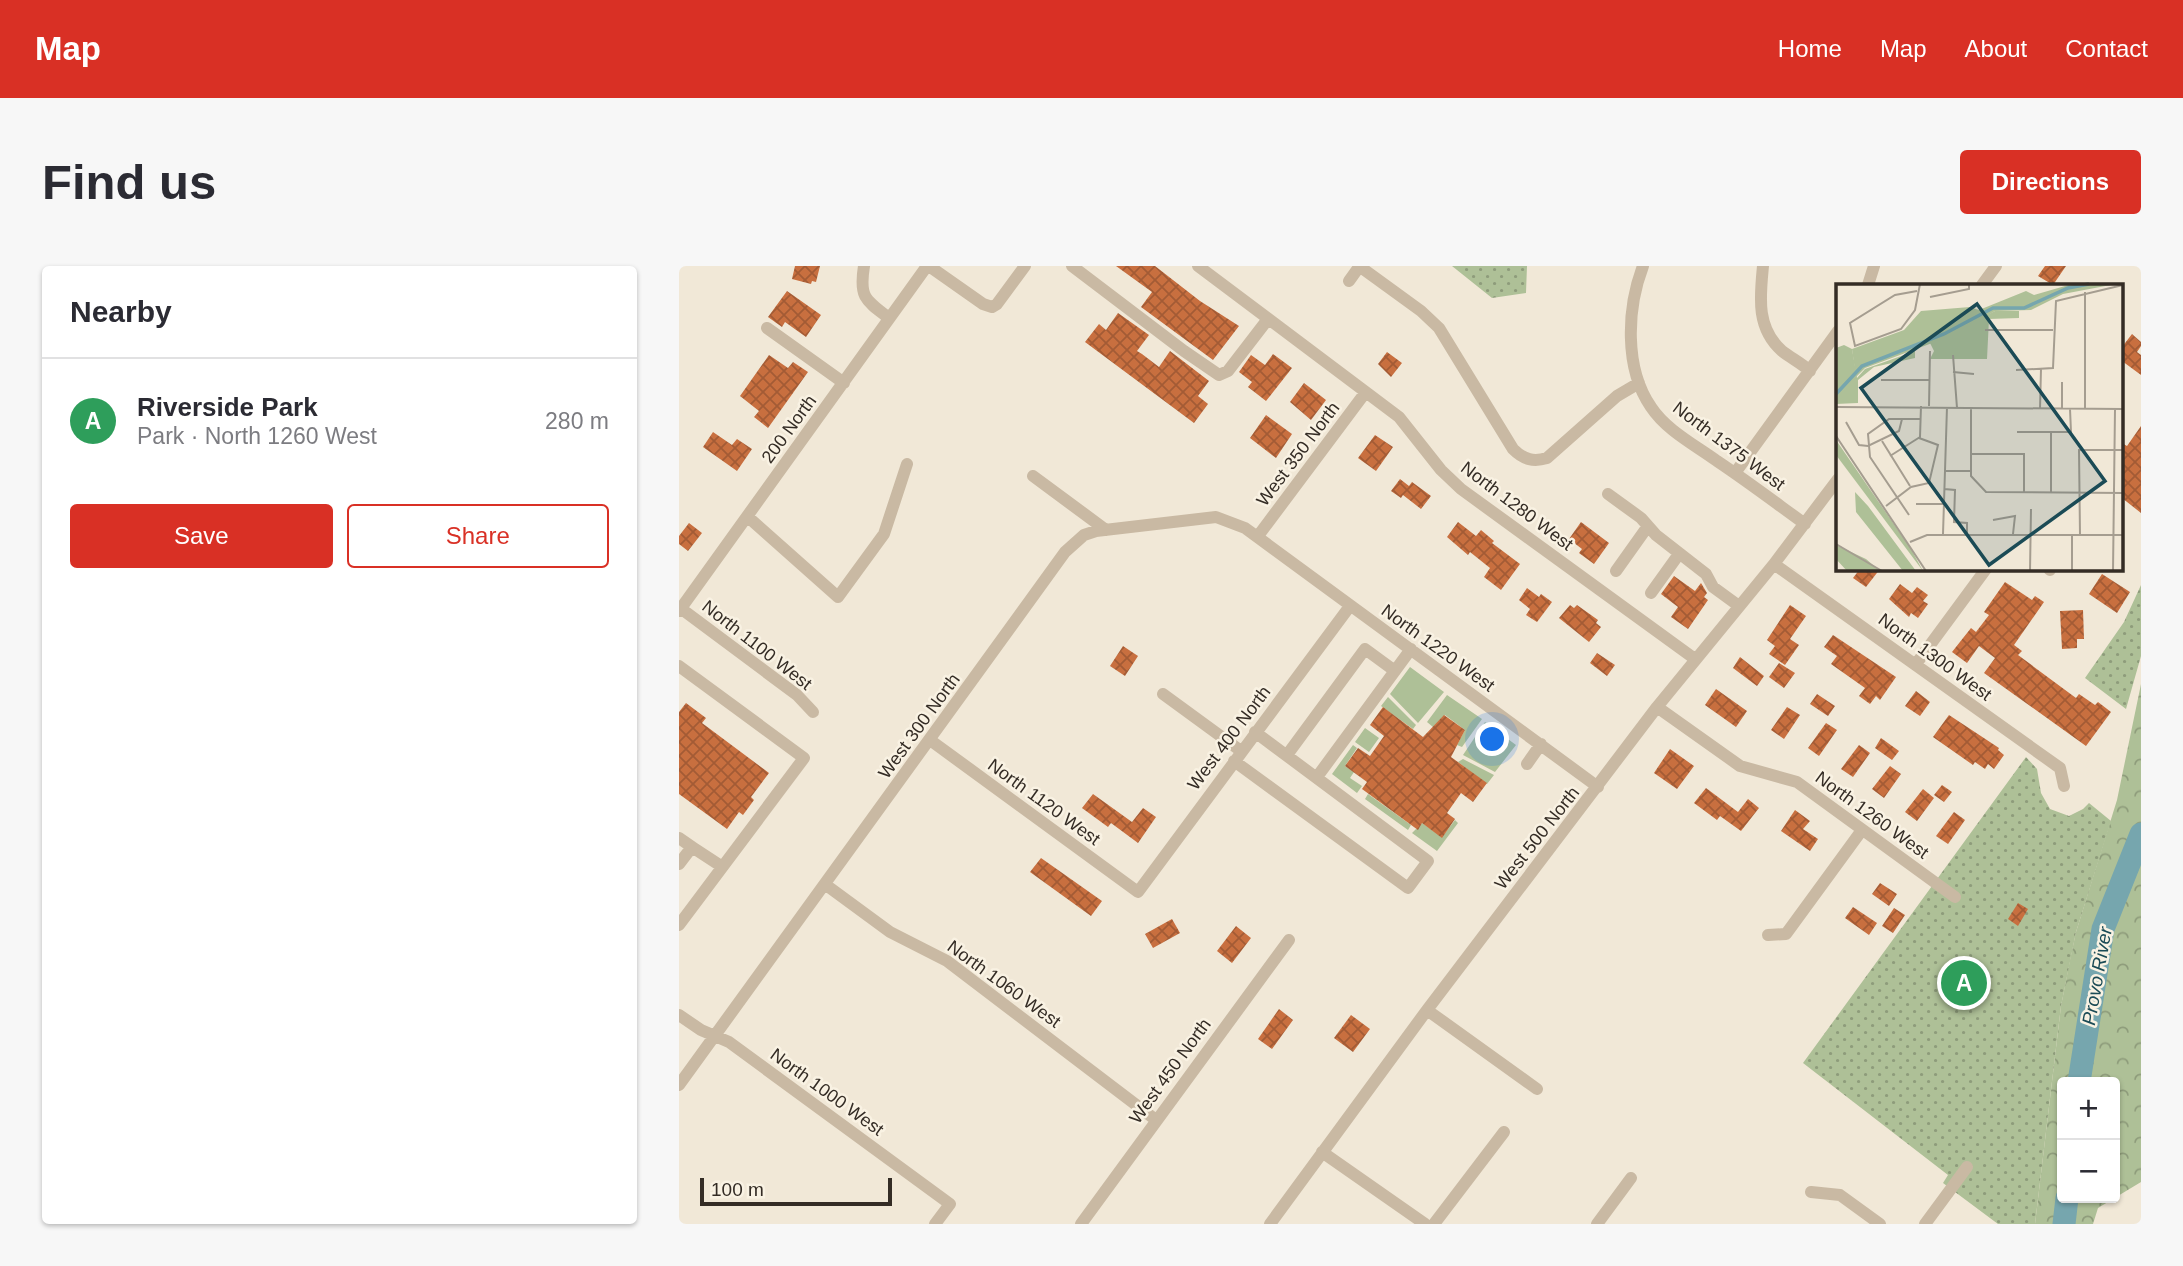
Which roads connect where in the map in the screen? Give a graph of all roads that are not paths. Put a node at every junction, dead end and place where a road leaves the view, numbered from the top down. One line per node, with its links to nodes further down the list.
1 (864, 266): 14 (street)
2 (928, 266): 3 (street); 14 (street, 200 North)
3 (1025, 266)
4 (1072, 266): 15 (street)
5 (1198, 266): 15 (street, North 1280 West)
6 (1359, 266): 11 (street); 20 (street)
7 (1643, 266): 20 (street, North 1375 West)
8 (1763, 266): 18 (street)
9 (1874, 266): 12 (street)
10 (1996, 266): 13 (street)
11 (1349, 281)
12 (1868, 284)
13 (1983, 284)
14 (889, 318): 19 (street, 200 North)
15 (1268, 319): 21 (street, North 1280 West)
16 (768, 328): 19 (street)
17 (1836, 334): 18 (street)
18 (1810, 371): 23 (street)
19 (843, 383): 27 (street, 200 North)
20 (1639, 383): 23 (street, North 1375 West)
21 (1365, 393): 31 (street, West 350 North); 41 (street, North 1280 West)
22 (907, 464): 27 (street)
23 (1735, 473): 28 (street, North 1375 West)
24 (1033, 477): 30 (street)
25 (1836, 482): 28 (street, West 500 North)
26 (1608, 494): 29 (street)
27 (748, 517): 39 (street, 200 North)
28 (1805, 524): 33 (street, West 500 North)
29 (1648, 526): 32 (street); 35 (street)
30 (1106, 530): 31 (street, West 300 North); 49 (street, West 300 North)
31 (1258, 536): 37 (street, North 1220 West)
32 (1679, 554): 36 (street); 38 (street)
33 (1774, 565): 38 (street, West 500 North); 42 (street, North 1300 West)
34 (1985, 570): 42 (street)
35 (1616, 571)
36 (1651, 593)
37 (1350, 606): 40 (street, North 1220 West); 48 (street, West 400 North)
38 (1739, 606): 41 (street, West 500 North)
39 (680, 609): 47 (street, North 1100 West)
40 (1411, 649): 44 (street); 50 (street, North 1220 West)
41 (1695, 659): 46 (street, West 500 North)
42 (1916, 664): 55 (street, North 1300 West)
43 (679, 666): 61 (street)
44 (1395, 671): 51 (street); 54 (street)
45 (1163, 694): 52 (street)
46 (1657, 707): 56 (street, West 500 North); 57 (street, North 1260 West)
47 (813, 712)
48 (1255, 732): 51 (street); 52 (street, West 400 North)
49 (930, 740): 62 (street, West 300 North); 63 (street, North 1120 West)
50 (1541, 744): 53 (street); 56 (street, North 1220 West)
51 (1287, 755): 54 (street)
52 (1238, 756): 54 (street); 63 (street, West 400 North)
53 (1527, 764)
54 (1317, 778)
55 (2064, 786)
56 (1598, 787): 68 (street, West 500 North)
57 (1863, 830): 64 (street, North 1260 West); 66 (street)
58 (679, 838): 59 (street)
59 (692, 847): 60 (street); 61 (street)
60 (679, 864)
61 (721, 866): 65 (street)
62 (825, 885): 70 (street, West 300 North); 73 (street, North 1060 West)
63 (1138, 891)
64 (1955, 897)
65 (679, 925)
66 (1768, 935)
67 (1289, 940): 73 (street, West 450 North)
68 (1427, 1010): 72 (street); 75 (street, West 500 North)
69 (679, 1015): 70 (street, North 1000 West)
70 (716, 1035): 71 (street, West 300 North); 79 (street, North 1000 West)
71 (679, 1085)
72 (1537, 1089)
73 (1156, 1120): 80 (street, West 450 North)
74 (1504, 1132): 83 (street)
75 (1322, 1152): 81 (street, West 500 North); 82 (street)
76 (1967, 1167): 86 (street)
77 (1631, 1178): 84 (street)
78 (1811, 1192): 85 (street)
79 (935, 1224)
80 (1081, 1224)
81 (1270, 1224)
82 (1425, 1224)
83 (1434, 1224)
84 (1597, 1224)
85 (1880, 1224)
86 (1925, 1224)

